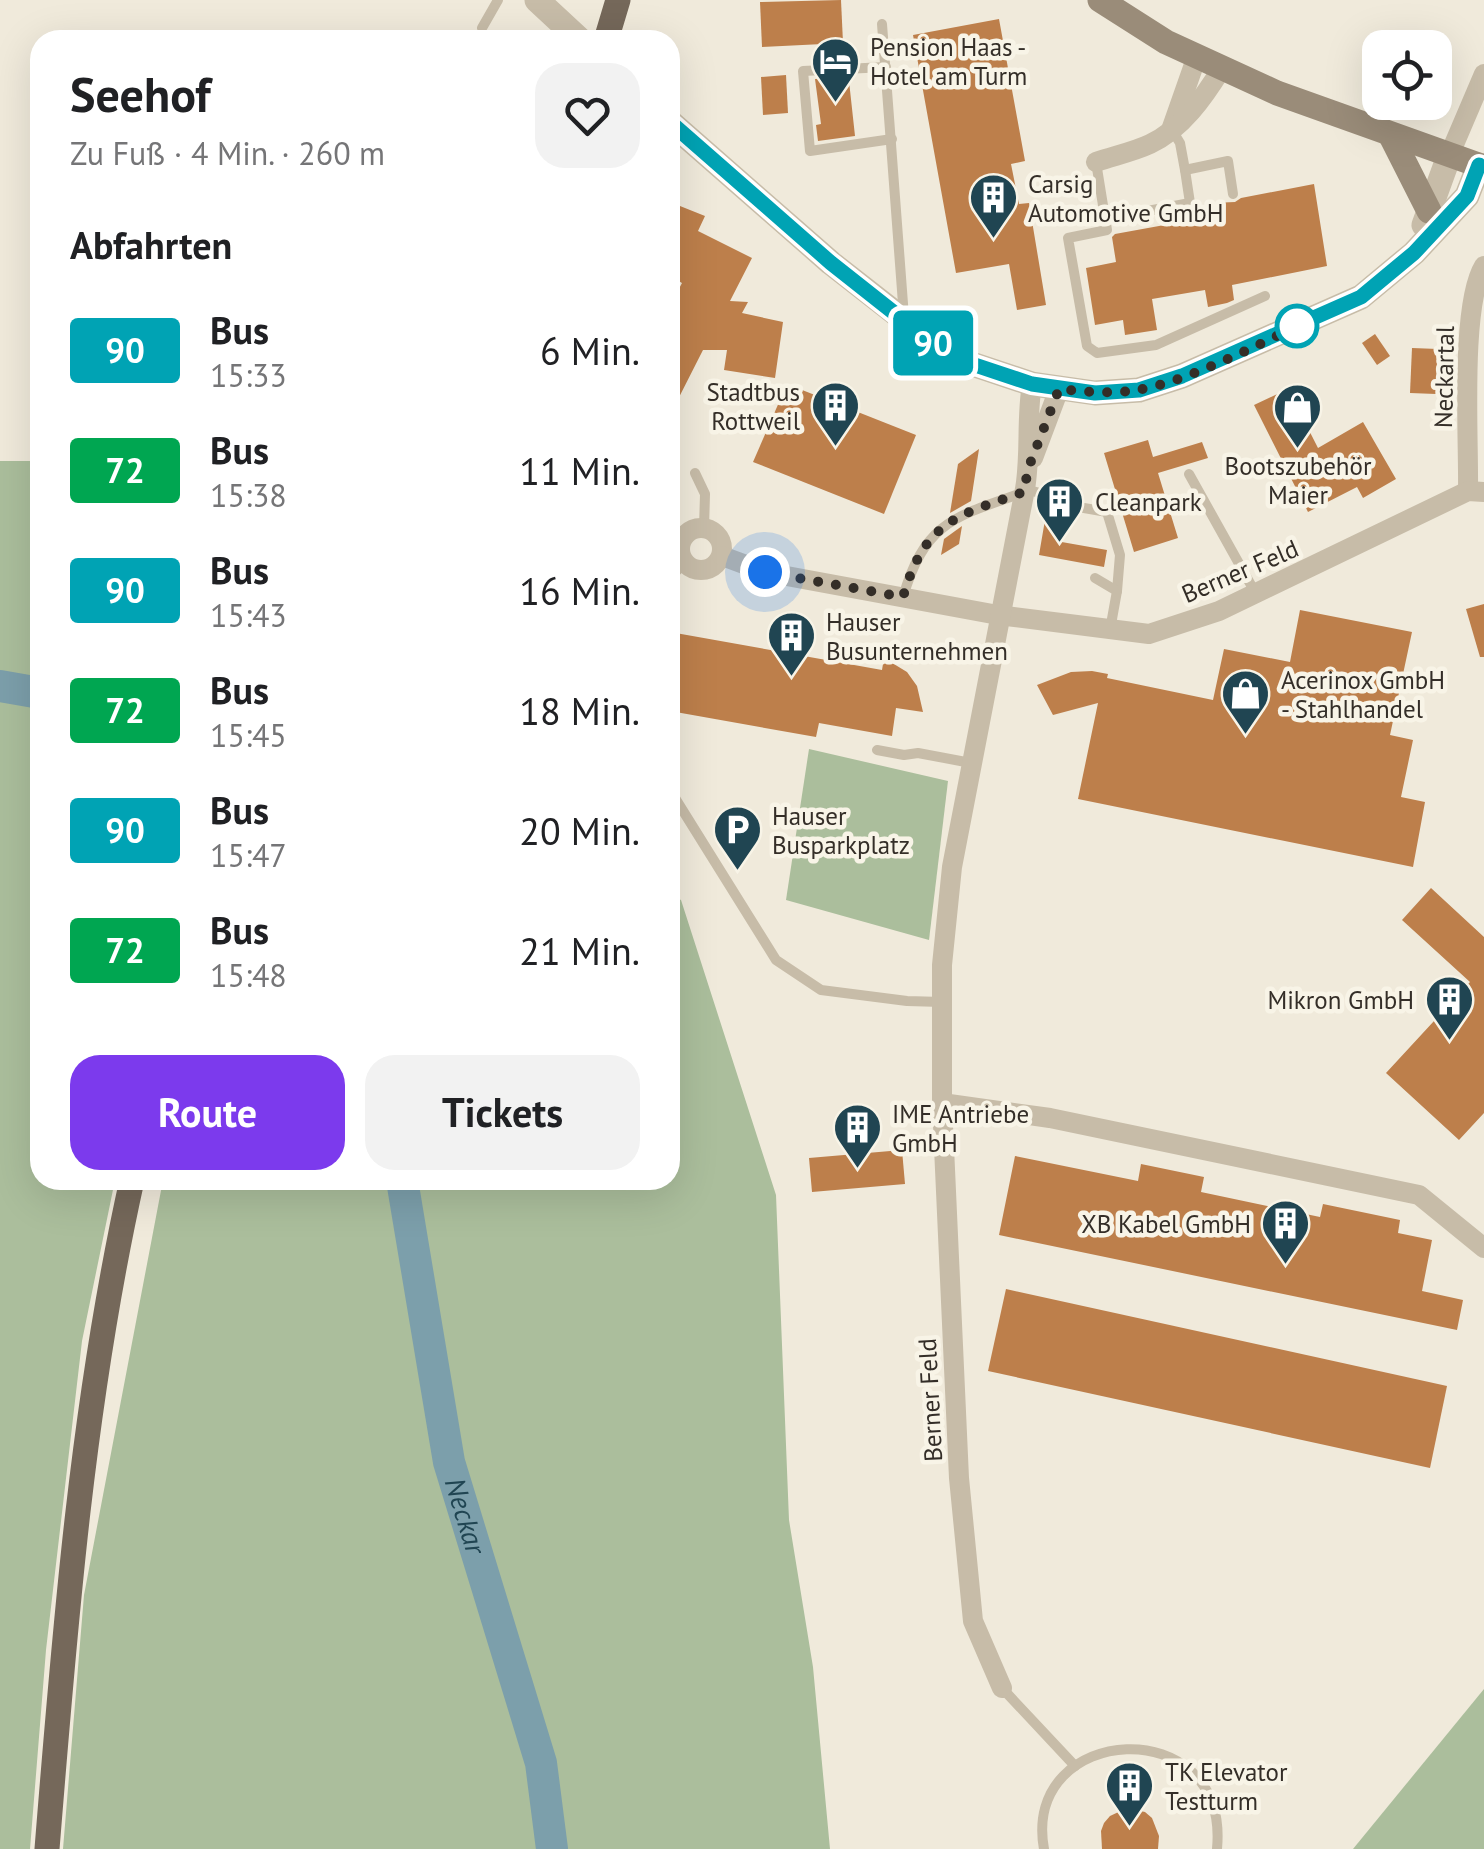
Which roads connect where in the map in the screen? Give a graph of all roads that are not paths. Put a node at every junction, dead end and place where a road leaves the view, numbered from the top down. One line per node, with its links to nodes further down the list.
1 (498, 0): 6 (lane)
2 (536, 0): 7 (street)
3 (618, 0): 8 (main road)
4 (1100, 0): 9 (main road)
5 (882, 24): 10 (lane)
6 (482, 28)
7 (570, 30)
8 (609, 30)
9 (1196, 56): 11 (main road); 13 (street)
10 (886, 68): 16 (lane); 16 (lane)
11 (1222, 68): 13 (street); 15 (main road)
12 (1484, 74): 17 (street)
13 (1171, 130): 18 (street); 20 (lane)
14 (680, 131): 27 (street)
15 (1391, 136): 17 (main road); 22 (main road)
16 (892, 139): 27 (lane)
17 (1449, 156): 19 (main road); 22 (street)
18 (1096, 162): 23 (lane)
19 (1482, 166): 24 (street)
20 (1185, 170): 21 (lane); 23 (lane)
21 (1232, 194)
22 (1429, 211): 24 (street)
23 (1105, 219): 26 (lane)
24 (1414, 253): 29 (street)
25 (1484, 266): 33 (street, Neckartal)
26 (1265, 296)
27 (904, 318): 28 (street)
28 (1032, 384): 29 (street); 32 (street, Berner Feld)
29 (1059, 389): 32 (street, Berner Feld)
30 (696, 474): 34 (lane)
31 (1189, 474): 40 (lane)
32 (1026, 484): 39 (lane); 41 (lane); 42 (street, Berner Feld)
33 (1476, 492): 40 (street, Berner Feld)
34 (704, 528): 35 (street); 36 (street)
35 (680, 550)
36 (722, 556): 37 (street); 41 (street, Berner Feld)
37 (680, 570)
38 (1095, 578): 39 (lane)
39 (1117, 591): 43 (lane)
40 (1256, 594): 43 (street, Berner Feld)
41 (903, 597): 42 (street, Berner Feld)
42 (1002, 615): 43 (street, Berner Feld); 45 (street, Berner Feld)
43 (1110, 631)
44 (877, 750): 45 (lane)
45 (971, 763): 47 (street, Berner Feld)
46 (680, 806): 47 (lane)
47 (942, 1002): 48 (street, Berner Feld)
48 (942, 1103): 50 (street); 51 (street, Berner Feld)
49 (130, 1190): 53 (main road)
50 (1484, 1248)
51 (1002, 1688): 52 (lane)
52 (1075, 1766): 54 (lane); 55 (lane)
53 (46, 1849)
54 (1044, 1849)
55 (1216, 1849)

